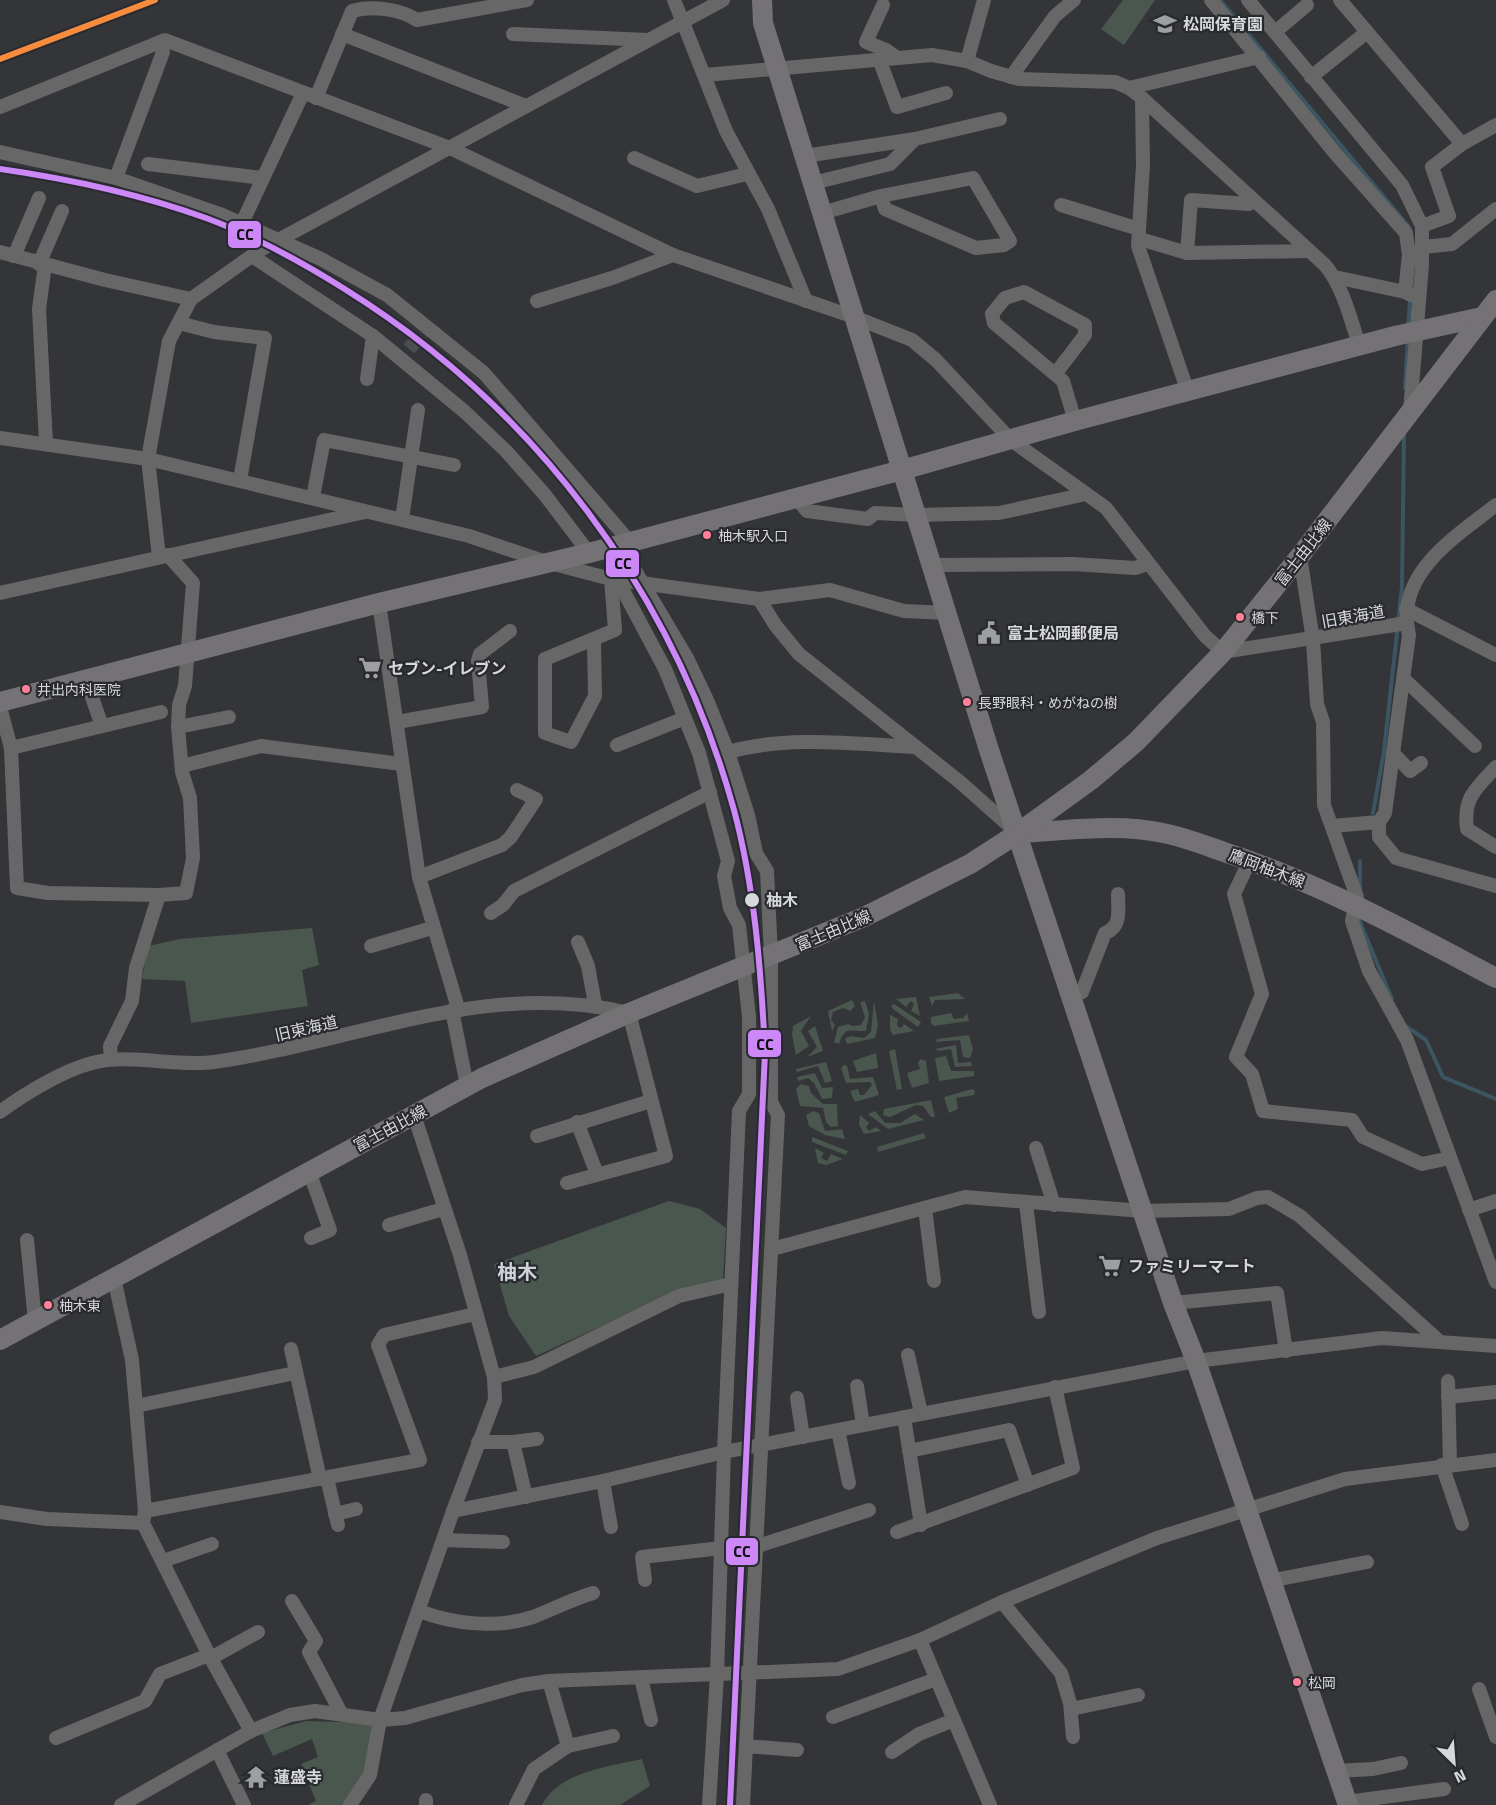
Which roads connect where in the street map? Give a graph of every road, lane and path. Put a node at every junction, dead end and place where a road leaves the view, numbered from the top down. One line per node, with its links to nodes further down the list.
1 (527, 0): 10 (street)
2 (675, 0): 14 (street)
3 (723, 0): 14 (street)
4 (762, 0): 25 (street)
5 (984, 0): 24 (street)
6 (1074, 0): 27 (street)
7 (1211, 0): 22 (street)
8 (1248, 0): 15 (street)
9 (1340, 0): 16 (street)
10 (510, 2): 13 (street)
11 (883, 5): 21 (street)
12 (1307, 5): 15 (street)
13 (407, 6): 17 (street)
14 (682, 23): 19 (street); 26 (street)
15 (1275, 32): 28 (street)
16 (1367, 32): 28 (street); 38 (street)
17 (342, 34): 31 (street); 34 (street)
18 (513, 34): 19 (street)
19 (650, 40): 34 (street)
20 (163, 52): 45 (street)
21 (896, 57): 23 (street); 24 (street)
22 (1259, 57): 29 (street); 68 (street)
23 (879, 59): 25 (street); 30 (street)
24 (967, 61): 27 (street)
25 (777, 68): 26 (street); 41 (street)
26 (705, 75): 44 (street)
27 (1011, 77): 29 (street)
28 (1311, 77): 56 (street)
29 (1129, 88): 32 (street)
30 (946, 93)
31 (310, 95): 33 (street); 39 (street); 46 (street)
32 (1142, 98): 50 (street); 57 (street)
33 (0, 106)
34 (526, 106): 39 (street)
35 (1000, 120): 37 (street)
36 (1496, 125): 38 (street)
37 (915, 139): 41 (street); 47 (street)
38 (1462, 144): 56 (street)
39 (450, 148): 58 (street); 63 (street)
40 (0, 152): 45 (street)
41 (805, 156): 47 (street)
42 (634, 158): 44 (street)
43 (148, 164): 46 (street)
44 (747, 174): 73 (street)
45 (116, 178): 55 (street)
46 (262, 178): 55 (street)
47 (813, 183): 54 (street)
48 (880, 196): 48 (street); 54 (street)
49 (39, 198): 64 (street)
50 (1252, 200): 60 (street); 62 (street)
51 (1061, 205): 57 (street)
52 (1496, 209): 59 (street)
53 (62, 211): 66 (street)
54 (822, 213): 74 (street)
55 (242, 223): 58 (street)
56 (1422, 226): 59 (street)
57 (1139, 234): 62 (street); 82 (street)
58 (280, 239): 65 (street); 101 (street)
59 (1423, 247): 70 (street)
60 (1308, 250): 62 (street); 67 (street)
61 (0, 252): 64 (street)
62 (1187, 253)
63 (673, 255): 72 (street); 73 (street)
64 (14, 256): 66 (street)
65 (252, 256): 69 (street); 78 (street)
66 (42, 264): 69 (street); 88 (street)
67 (1335, 277): 68 (street); 79 (street)
68 (1405, 292): 70 (street)
69 (191, 299): 76 (street)
70 (1418, 300): 77 (street)
71 (1496, 300): 75 (street, 富士由比線)
72 (537, 301)
73 (806, 301): 74 (street)
74 (854, 317): 87 (street); 92 (street)
75 (1482, 317): 77 (street); 84 (street, 富士由比線)
76 (179, 323): 90 (street); 93 (street)
77 (1408, 334): 79 (street); 84 (street)
78 (373, 336): 81 (street); 102 (street)
79 (1360, 347): 82 (street)
80 (1056, 374): 80 (street); 85 (street)
81 (367, 378)
82 (1188, 392): 85 (street)
83 (418, 410): 89 (street)
84 (1410, 413): 104 (street, 富士由比線)
85 (1075, 421): 87 (street)
86 (0, 438): 88 (street)
87 (1011, 440): 92 (street); 94 (street)
88 (46, 443): 90 (street)
89 (409, 457): 91 (street); 95 (street); 100 (street)
90 (148, 459): 93 (street); 103 (street)
91 (454, 465)
92 (902, 470): 96 (street); 99 (street)
93 (240, 480): 95 (street)
94 (1086, 494): 99 (street); 106 (street)
95 (313, 497): 98 (street)
96 (796, 498): 99 (street); 101 (street)
97 (1496, 505): 114 (street, 旧東海道)
98 (367, 512): 100 (street); 103 (street)
99 (917, 515): 107 (street)
100 (402, 519): 105 (street)
101 (625, 544): 102 (street); 109 (street)
102 (589, 553): 105 (street)
103 (164, 556): 110 (street); 119 (street)
104 (1300, 556): 117 (street); 118 (street, 富士由比線)
105 (546, 562): 108 (street); 112 (street)
106 (1148, 564): 107 (street); 118 (street)
107 (932, 565): 113 (street)
108 (614, 579): 109 (street); 116 (street); 127 (street)
109 (643, 585): 111 (street); 135 (street)
110 (0, 593)
111 (759, 599): 113 (street); 133 (street)
112 (379, 603): 119 (street); 128 (street)
113 (948, 613): 145 (street)
114 (1406, 616): 117 (street, 旧東海道); 120 (street); 121 (street)
115 (510, 631): 128 (street)
116 (594, 639): 116 (street)
117 (1313, 640): 118 (street, 旧東海道); 144 (street)
118 (1223, 652): 145 (street, 富士由比線)
119 (188, 653): 122 (street); 130 (street)
120 (1496, 655)
121 (1404, 679): 132 (street); 136 (street)
122 (86, 680): 123 (street); 129 (street)
123 (0, 702)
124 (0, 707): 134 (street)
125 (161, 712): 129 (street)
126 (229, 717): 130 (street)
127 (685, 718): 131 (street); 142 (street)
128 (397, 722): 138 (street)
129 (102, 726): 134 (street)
130 (178, 727): 139 (street)
131 (617, 746)
132 (1475, 746)
133 (916, 747): 135 (street); 145 (street)
134 (11, 748): 151 (street)
135 (728, 752): 157 (street)
136 (1393, 753): 137 (street); 143 (street)
137 (1421, 763)
138 (401, 764): 139 (street); 148 (street)
139 (182, 766): 151 (street)
140 (1496, 767): 146 (street)
141 (517, 790): 148 (street)
142 (710, 792): 153 (street); 158 (street)
143 (1379, 822): 144 (street); 149 (street)
144 (1332, 825): 152 (street)
145 (1018, 833): 147 (street, 鷹岡柚木線); 157 (street, 富士由比線); 160 (street)
146 (1496, 848)
147 (1250, 860): 152 (street, 鷹岡柚木線); 174 (street)
148 (419, 877): 154 (street)
149 (1496, 886)
150 (1118, 894): 160 (street)
151 (159, 895): 164 (street)
152 (1357, 904): 159 (street, 鷹岡柚木線); 174 (street)
153 (491, 913)
154 (432, 928): 156 (street); 162 (street)
155 (578, 942): 161 (street)
156 (371, 946)
157 (771, 956): 158 (street, 富士由比線); 168 (street)
158 (746, 965): 163 (street, 富士由比線); 167 (street)
159 (1496, 978)
160 (1069, 990): 184 (street)
161 (595, 1004): 162 (street, 旧東海道); 163 (street, 旧東海道)
162 (455, 1009): 164 (street, 旧東海道); 165 (street)
163 (629, 1013): 165 (street, 富士由比線); 166 (street)
164 (111, 1059): 169 (street, 旧東海道)
165 (467, 1086): 170 (street, 富士由比線)
166 (651, 1101): 171 (street); 176 (street)
167 (744, 1102): 168 (street); 192 (street)
168 (771, 1102): 188 (street)
169 (0, 1112)
170 (414, 1115): 175 (street, 富士由比線); 182 (street)
171 (577, 1122): 172 (street); 176 (street)
172 (537, 1136)
173 (1036, 1148): 180 (street)
174 (1450, 1158): 183 (street)
175 (309, 1171): 186 (street); 189 (street, 富士由比線)
176 (597, 1174): 177 (street)
177 (567, 1183)
178 (1496, 1201): 183 (street)
179 (1026, 1203): 180 (street); 181 (street); 194 (street)
180 (1054, 1205): 184 (street)
181 (925, 1208): 188 (street); 190 (street)
182 (443, 1209): 185 (street); 195 (street)
183 (1469, 1210): 191 (street)
184 (1143, 1211): 193 (street); 198 (street)
185 (389, 1225)
186 (311, 1238)
187 (27, 1240): 196 (street)
188 (772, 1249): 221 (street)
189 (114, 1278): 196 (street, 富士由比線); 212 (street)
190 (934, 1281)
191 (1496, 1282)
192 (731, 1284): 205 (street); 223 (street)
193 (1173, 1303): 201 (street); 203 (street)
194 (1039, 1312)
195 (475, 1314): 205 (street); 226 (street)
196 (35, 1321): 197 (street, 富士由比線)
197 (0, 1340)
198 (1439, 1341): 199 (street); 201 (street)
199 (1496, 1346)
200 (291, 1349): 204 (street)
201 (1286, 1351): 203 (street)
202 (908, 1355): 213 (street)
203 (1196, 1361): 208 (street); 233 (street)
204 (295, 1373): 212 (street); 226 (street)
205 (494, 1377): 219 (street)
206 (1448, 1380): 210 (street)
207 (857, 1386): 215 (street)
208 (1055, 1387): 213 (street); 229 (street)
209 (1496, 1392): 210 (street)
210 (1448, 1397): 225 (street)
211 (797, 1398): 217 (street)
212 (136, 1406): 236 (street)
213 (921, 1413): 214 (street)
214 (904, 1416): 215 (street); 222 (street)
215 (863, 1425): 216 (street)
216 (838, 1430): 217 (street); 228 (street)
217 (803, 1437): 221 (street)
218 (537, 1439): 220 (street)
219 (478, 1442): 220 (street); 234 (street)
220 (513, 1442): 230 (street)
221 (763, 1445): 223 (street); 244 (street)
222 (909, 1451): 229 (street); 238 (street)
223 (724, 1452): 227 (street); 245 (street)
224 (1496, 1460): 225 (street)
225 (1446, 1464): 233 (street); 237 (street)
226 (324, 1479): 231 (street); 236 (street)
227 (603, 1481): 230 (street); 239 (street)
228 (849, 1483)
229 (1028, 1485): 238 (street)
230 (526, 1497): 234 (street)
231 (356, 1509)
232 (868, 1510): 244 (street)
233 (1245, 1510): 249 (street); 252 (street)
234 (453, 1511): 241 (street)
235 (0, 1512): 236 (street)
236 (144, 1517): 246 (street)
237 (1462, 1524)
238 (921, 1525): 240 (street)
239 (611, 1527)
240 (897, 1532)
241 (443, 1540): 242 (street); 253 (street)
242 (503, 1542)
243 (212, 1544): 246 (street)
244 (755, 1547): 257 (street)
245 (721, 1548): 248 (street); 258 (street)
246 (163, 1561): 256 (street)
247 (1366, 1562): 249 (street)
248 (645, 1580)
249 (1270, 1581): 281 (street)
250 (593, 1593): 253 (street)
251 (292, 1601): 265 (street)
252 (1002, 1602): 255 (street); 264 (street)
253 (419, 1611): 267 (street)
254 (258, 1632): 256 (street)
255 (920, 1640): 257 (street); 260 (street)
256 (210, 1657): 270 (street); 274 (street)
257 (750, 1674): 258 (street); 276 (street)
258 (717, 1675): 259 (street); 283 (street)
259 (641, 1678): 261 (street); 268 (street)
260 (936, 1679): 266 (street); 269 (street)
261 (549, 1681): 267 (street); 275 (street)
262 (1496, 1693): 273 (street)
263 (1138, 1695): 264 (street)
264 (1071, 1709): 272 (street)
265 (341, 1713): 267 (street); 270 (street)
266 (833, 1717)
267 (380, 1720): 287 (street)
268 (651, 1720)
269 (954, 1720): 279 (street); 290 (street)
270 (251, 1731): 278 (street)
271 (613, 1736): 275 (street)
272 (1073, 1737)
273 (1496, 1737)
274 (56, 1738)
275 (568, 1746): 288 (street)
276 (746, 1746): 277 (street); 289 (street)
277 (797, 1749)
278 (217, 1750): 285 (street); 286 (street)
279 (892, 1752)
280 (1401, 1763): 281 (street)
281 (1336, 1771): 284 (street)
282 (1444, 1789): 284 (street)
283 (706, 1804)
284 (1348, 1804)
285 (121, 1805)
286 (244, 1805)
287 (350, 1805)
288 (516, 1805)
289 (743, 1805)
290 (990, 1805)

